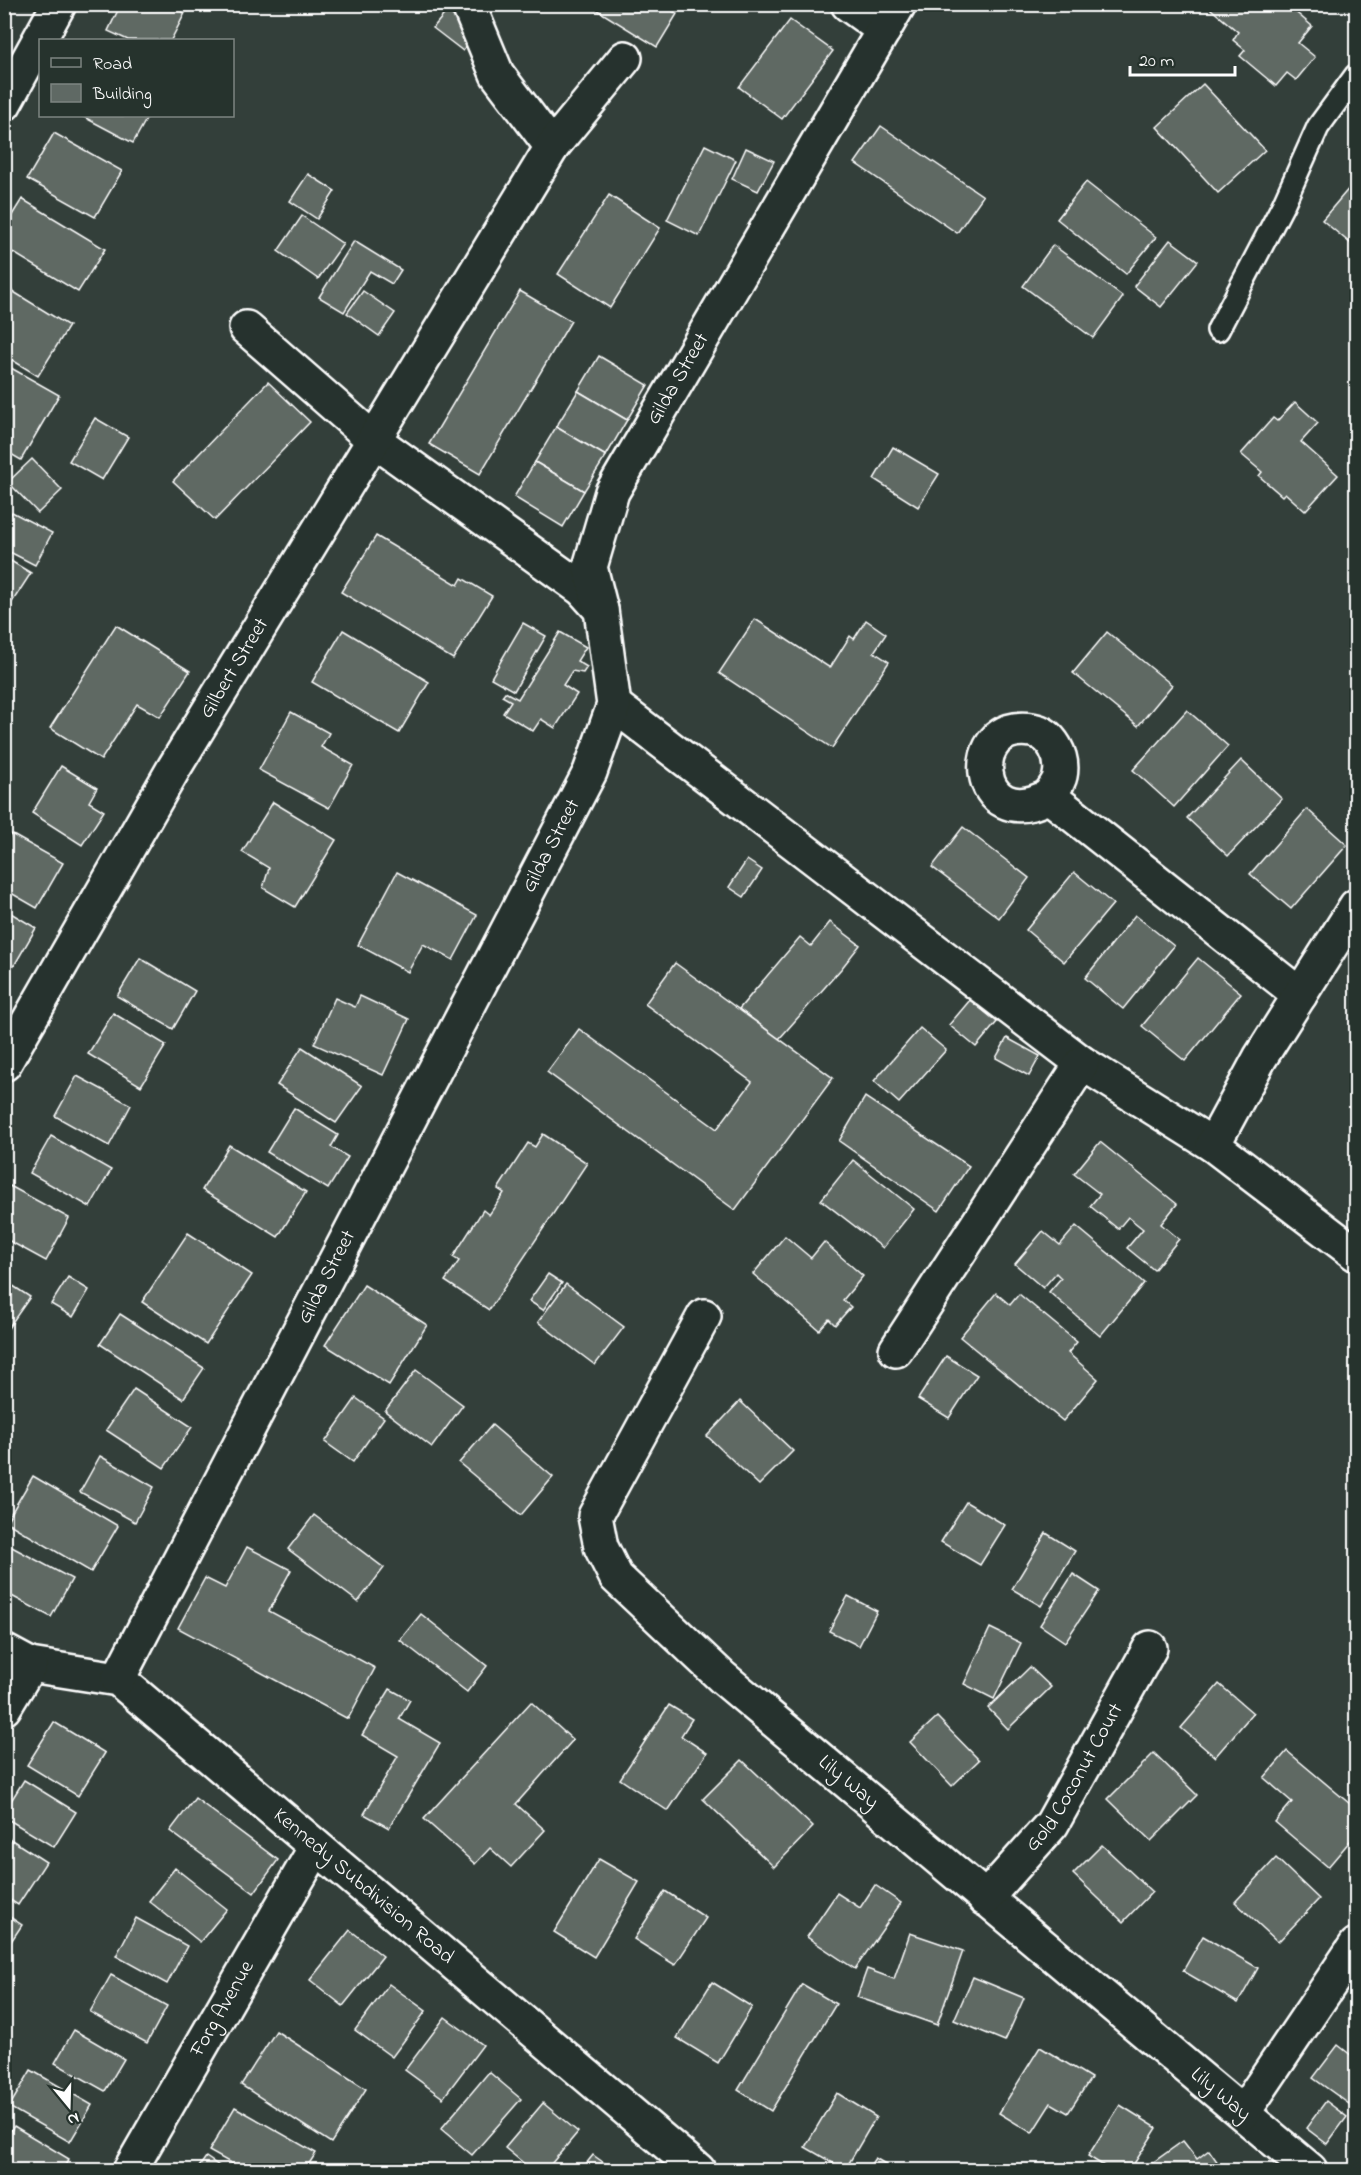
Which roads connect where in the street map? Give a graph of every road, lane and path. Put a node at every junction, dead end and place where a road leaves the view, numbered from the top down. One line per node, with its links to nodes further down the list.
1 (59, 4): 5 (street)
2 (468, 4): 10 (street)
3 (848, 4): 4 (street)
4 (891, 17): 14 (street, Gilda Street)
5 (40, 39)
6 (39, 40): 9 (street)
7 (625, 58): 10 (street, Gilbert Street)
8 (1356, 75): 12 (lane)
9 (4, 104)
10 (552, 147): 13 (street, Gilbert Street)
11 (246, 328): 13 (street)
12 (1218, 330)
13 (374, 440): 14 (street); 20 (street, Gilbert Street)
14 (601, 610): 15 (street, Gilda Street)
15 (614, 705): 19 (street); 27 (street, Gilda Street)
16 (1049, 796): 18 (street)
17 (1356, 906): 18 (street)
18 (1300, 995): 21 (street)
19 (1083, 1063): 21 (street); 24 (street)
20 (4, 1064)
21 (1213, 1145): 22 (street)
22 (1356, 1254)
23 (704, 1316): 30 (street, Lily Way)
24 (896, 1350)
25 (1150, 1648): 30 (street, Gold Coconut Court)
26 (17, 1658): 27 (street); 28 (street)
27 (118, 1679): 29 (street, Kennedy Subdivision Road)
28 (4, 1708)
29 (316, 1847): 33 (street, Forg Avenue); 34 (street, Kennedy Subdivision Road)
30 (985, 1899): 32 (street, Lily Way)
31 (1356, 1945): 32 (street)
32 (1243, 2113): 35 (street, Lily Way)
33 (130, 2170)
34 (698, 2170)
35 (1310, 2170)

